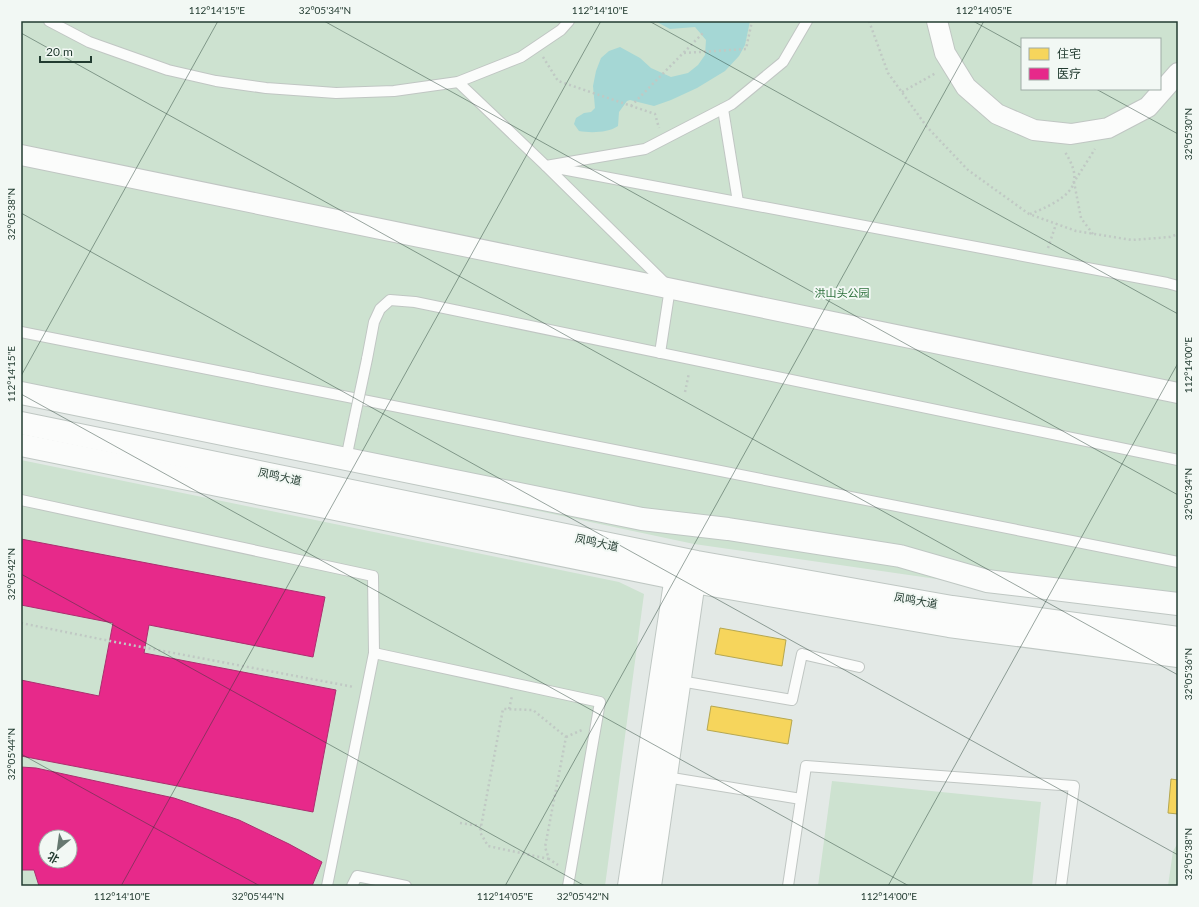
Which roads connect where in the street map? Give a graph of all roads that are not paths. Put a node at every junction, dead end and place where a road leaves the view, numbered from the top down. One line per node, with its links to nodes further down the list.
1 (49, 21): 6 (lane)
2 (569, 21): 6 (lane)
3 (807, 21): 7 (lane)
4 (938, 21): 5 (street)
5 (1178, 73)
6 (458, 82): 9 (lane)
7 (724, 108): 9 (lane); 10 (lane)
8 (21, 154): 12 (street)
9 (546, 166): 10 (lane); 12 (lane)
10 (738, 202): 11 (lane)
11 (1178, 286)
12 (670, 288): 14 (lane); 16 (street)
13 (21, 332): 22 (lane)
14 (660, 353): 19 (lane, bridge); 20 (lane)
15 (21, 393): 19 (main road)
16 (1178, 393)
17 (21, 423): 23 (main road, 凤鸣大道)
18 (21, 445): 23 (main road, 凤鸣大道)
19 (346, 459): 24 (main road)
20 (1178, 460)
21 (21, 500): 26 (lane)
22 (1178, 562)
23 (686, 570): 25 (main road, 凤鸣大道); 27 (main road, 凤鸣大道); 29 (main road); 36 (main road)
24 (1178, 604)
25 (1178, 638)
26 (374, 653): 32 (lane); 35 (lane)
27 (1178, 656)
28 (859, 667): 29 (lane)
29 (680, 681): 30 (main road)
30 (666, 777): 31 (lane); 37 (main road)
31 (801, 799): 38 (lane); 39 (lane)
32 (327, 886)
33 (352, 886): 34 (lane)
34 (406, 886)
35 (568, 886)
36 (629, 886)
37 (650, 886)
38 (788, 886)
39 (1060, 886)

